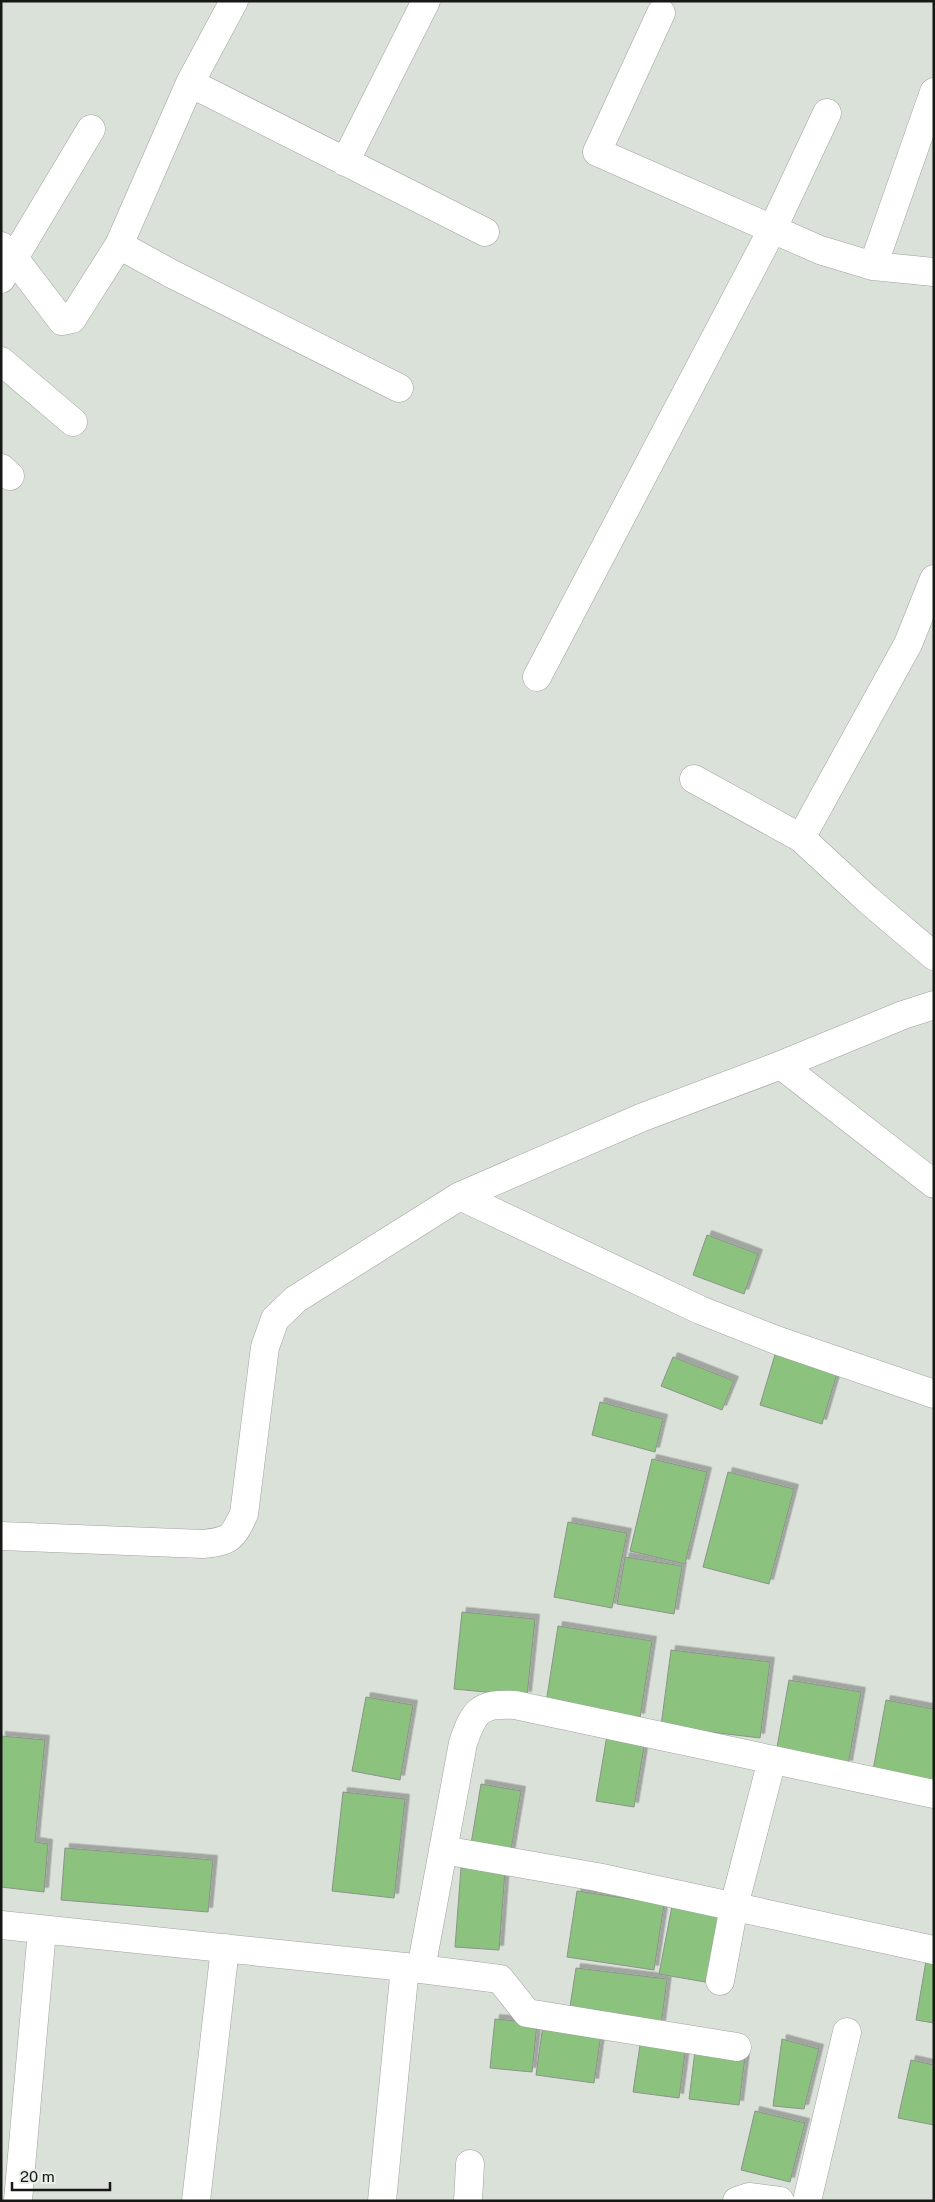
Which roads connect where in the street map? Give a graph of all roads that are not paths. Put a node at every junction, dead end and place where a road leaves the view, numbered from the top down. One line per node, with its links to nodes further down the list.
1 (426, 1): 8 (street)
2 (231, 2): 4 (street)
3 (662, 14): 9 (street)
4 (190, 83): 8 (street); 11 (street)
5 (934, 92): 13 (street)
6 (827, 113): 9 (street)
7 (91, 129): 12 (street)
8 (345, 162): 10 (street)
9 (773, 228): 13 (street); 19 (street)
10 (485, 232)
11 (119, 244): 12 (street); 16 (street)
12 (5, 261)
13 (873, 266): 14 (street)
14 (934, 272)
15 (1, 361): 17 (street)
16 (399, 388)
17 (73, 422)
18 (934, 579): 21 (street)
19 (538, 677)
20 (694, 779): 21 (street)
21 (801, 838): 22 (street)
22 (934, 956)
23 (934, 1005): 24 (street)
24 (781, 1065): 25 (street); 26 (street)
25 (934, 1184)
26 (460, 1196): 27 (street); 28 (street)
27 (934, 1394)
28 (1, 1536)
29 (772, 1760): 30 (street); 31 (street); 32 (street)
30 (934, 1794)
31 (443, 1850): 32 (street); 37 (street)
32 (734, 1906): 36 (street); 38 (street)
33 (1, 1925): 34 (street)
34 (42, 1930): 35 (street); 42 (street)
35 (225, 1948): 37 (street); 43 (street)
36 (934, 1950)
37 (413, 1968): 40 (street); 44 (street)
38 (720, 1982)
39 (847, 2032): 48 (street)
40 (737, 2047)
41 (470, 2164): 45 (street)
42 (18, 2201)
43 (196, 2201)
44 (382, 2201)
45 (468, 2201)
46 (737, 2201): 47 (street)
47 (780, 2201)
48 (807, 2201)

